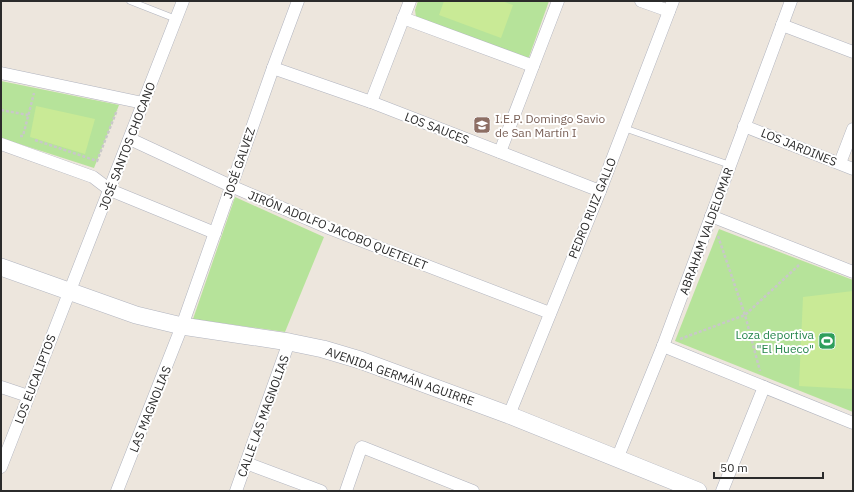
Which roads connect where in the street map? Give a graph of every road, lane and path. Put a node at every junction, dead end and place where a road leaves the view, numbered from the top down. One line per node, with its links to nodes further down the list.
1 (130, 1): 10 (lane)
2 (183, 1): 10 (street, JOSÉ SANTOS CHOCANO)
3 (298, 1): 14 (street, JOSÉ GALVEZ)
4 (410, 1): 9 (street)
5 (558, 1): 13 (street)
6 (641, 1): 8 (street)
7 (791, 1): 11 (street, ABRAHAM VALDELOMAR)
8 (671, 6): 23 (street, PEDRO RUIZ GALLO)
9 (403, 18): 13 (street); 17 (street)
10 (176, 19): 18 (street, JOSÉ SANTOS CHOCANO)
11 (782, 26): 12 (street); 22 (street, ABRAHAM VALDELOMAR)
12 (853, 52)
13 (533, 66): 29 (street)
14 (273, 68): 17 (street, LOS SAUCES); 33 (street, JOSÉ GALVEZ)
15 (1, 73): 18 (street)
16 (30, 89): 21 (path)
17 (371, 102): 29 (street, LOS SAUCES)
18 (143, 103): 27 (street, JOSÉ SANTOS CHOCANO)
19 (118, 108): 26 (path)
20 (1, 110): 21 (path)
21 (28, 115): 26 (path)
22 (744, 126): 30 (street, LOS JARDINES); 31 (street, ABRAHAM VALDELOMAR)
23 (624, 128): 31 (lane); 35 (street, PEDRO RUIZ GALLO)
24 (853, 129): 30 (street)
25 (15, 135): 26 (path)
26 (23, 136)
27 (130, 139): 33 (street, JIRÓN ADOLFO JACOBO QUETELET); 34 (street, JOSÉ SANTOS CHOCANO)
28 (1, 144): 34 (street)
29 (500, 152): 35 (street, LOS SAUCES)
30 (840, 164): 32 (street, LOS JARDINES)
31 (730, 165): 36 (street, ABRAHAM VALDELOMAR)
32 (853, 169)
33 (231, 186): 37 (street, JOSÉ GALVEZ); 42 (street, JIRÓN ADOLFO JACOBO QUETELET)
34 (110, 190): 37 (street); 41 (street, JOSÉ SANTOS CHOCANO)
35 (600, 191): 42 (street, PEDRO RUIZ GALLO)
36 (711, 216): 38 (street); 43 (path); 46 (street, ABRAHAM VALDELOMAR)
37 (215, 233): 44 (street, JOSÉ GALVEZ)
38 (809, 255): 40 (street); 43 (path)
39 (1, 267): 41 (street, AVENIDA GERMÁN AGUIRRE)
40 (853, 272)
41 (69, 291): 44 (street, AVENIDA GERMÁN AGUIRRE); 49 (street, LOS EUCALIPTOS)
42 (550, 313): 50 (street, PEDRO RUIZ GALLO)
43 (745, 315): 46 (path); 48 (path)
44 (182, 326): 45 (street, AVENIDA GERMÁN AGUIRRE); 56 (street, LAS MAGNOLIAS)
45 (289, 342): 50 (street, AVENIDA GERMÁN AGUIRRE); 53 (street, CALLE LAS MAGNOLIAS)
46 (663, 346): 48 (street); 52 (street, ABRAHAM VALDELOMAR)
47 (1, 387): 49 (street)
48 (764, 387): 51 (street); 61 (street)
49 (28, 396): 54 (street, LOS EUCALIPTOS)
50 (509, 415): 52 (street, AVENIDA GERMÁN AGUIRRE)
51 (853, 423)
52 (617, 459): 60 (street, AVENIDA GERMÁN AGUIRRE)
53 (246, 463): 57 (street, CALLE LAS MAGNOLIAS); 58 (street)
54 (1, 467)
55 (469, 490): 59 (street)
56 (117, 491)
57 (236, 491)
58 (321, 491)
59 (346, 491)
60 (698, 491)
61 (722, 491)

